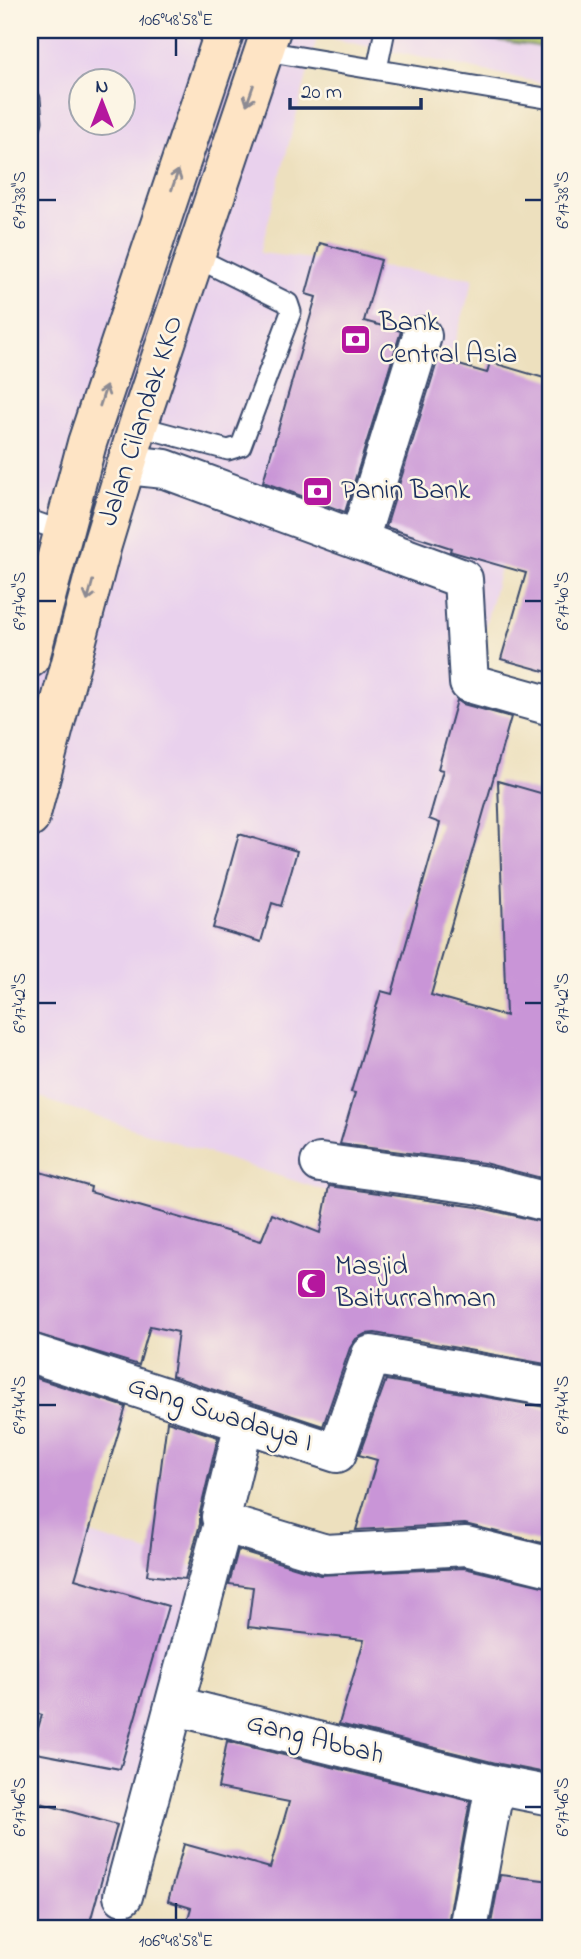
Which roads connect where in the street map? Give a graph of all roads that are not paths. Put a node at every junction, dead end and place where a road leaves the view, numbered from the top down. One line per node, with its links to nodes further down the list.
1 (225, 30): 9 (street, Jalan Cilandak KKO, one-way to 1)
2 (385, 30): 4 (lane)
3 (268, 40): 4 (lane); 8 (street, Jalan Cilandak KKO, one-way to 8)
4 (377, 69): 6 (lane)
5 (30, 99): 7 (lane)
6 (551, 99)
7 (30, 127)
8 (195, 257): 10 (street, Jalan Cilandak KKO); 12 (lane)
9 (134, 304): 10 (street); 13 (street, Jalan Cilandak KKO, one-way to 9)
10 (173, 321): 12 (street, Jalan Cilandak KKO)
11 (422, 336): 16 (street)
12 (138, 426): 14 (street, Jalan Cilandak KKO)
13 (87, 443): 14 (street); 15 (street, Jalan Cilandak KKO)
14 (127, 465): 16 (street); 17 (street, Jalan Cilandak KKO)
15 (47, 526): 17 (street); 18 (street, Jalan Cilandak KKO)
16 (359, 540): 19 (street)
17 (103, 545): 20 (street, Jalan Cilandak KKO, one-way to 20)
18 (30, 658)
19 (551, 706)
20 (33, 795)
21 (320, 1163): 22 (street)
22 (551, 1203)
23 (30, 1353): 25 (street, Gang Swadaya I)
24 (551, 1387): 25 (street, Gang Swadaya I)
25 (244, 1423): 26 (street)
26 (223, 1523): 27 (street); 28 (street)
27 (551, 1567)
28 (176, 1706): 29 (street, Gang Abbah); 31 (street)
29 (495, 1785): 30 (street, Gang Abbah); 32 (street)
30 (551, 1796)
31 (123, 1896)
32 (468, 1929)

